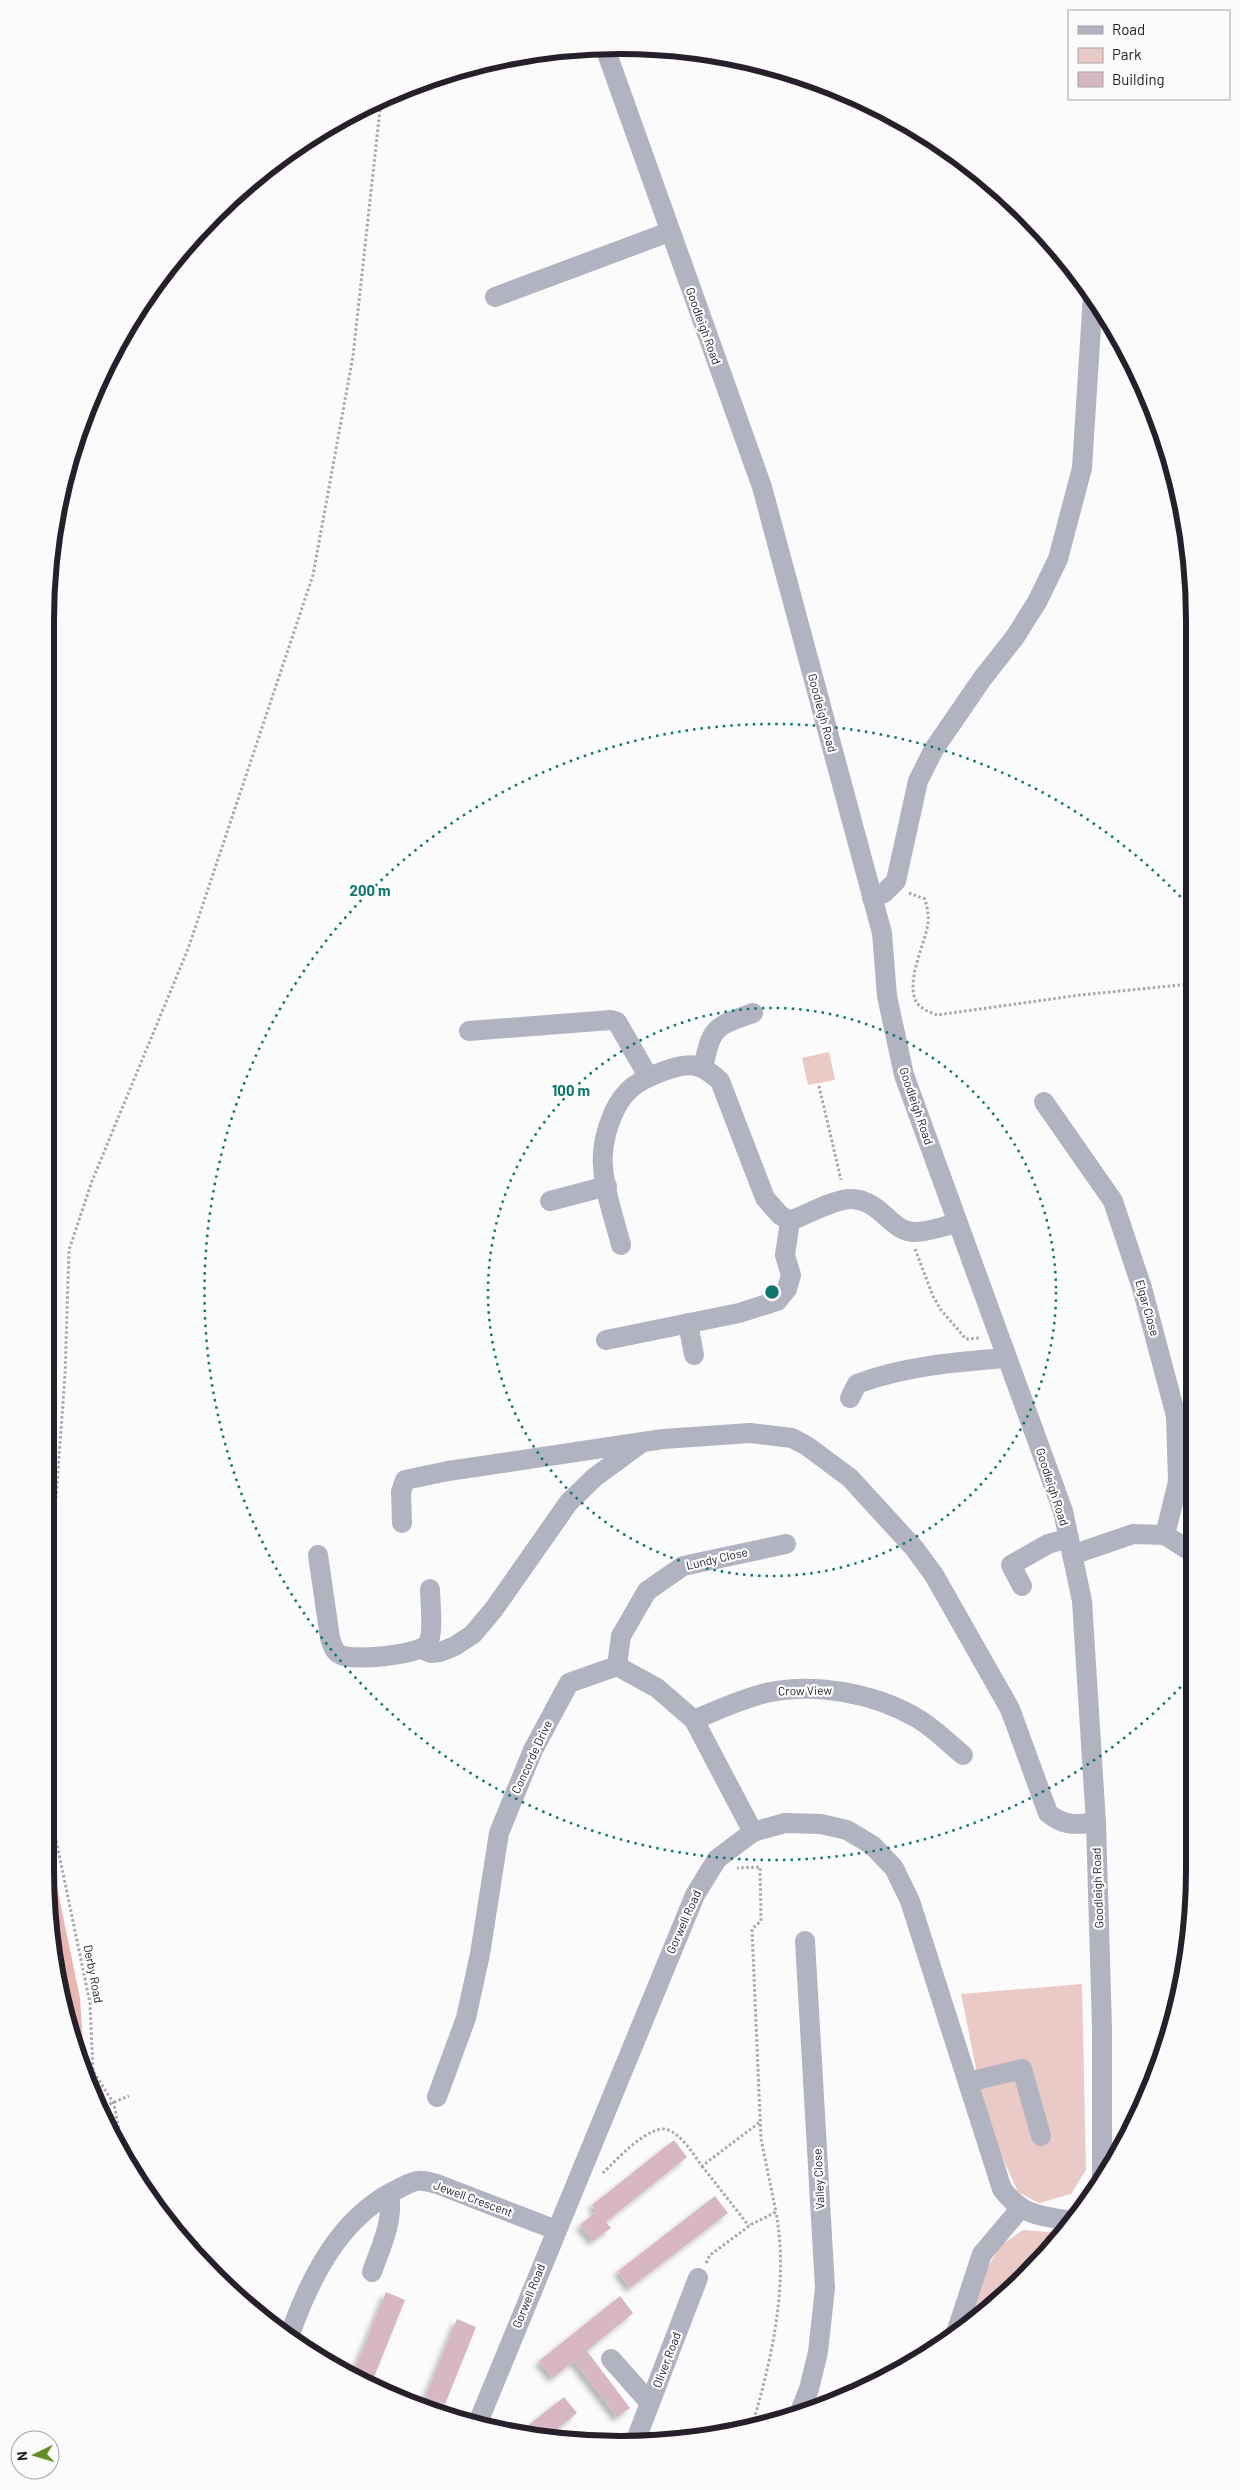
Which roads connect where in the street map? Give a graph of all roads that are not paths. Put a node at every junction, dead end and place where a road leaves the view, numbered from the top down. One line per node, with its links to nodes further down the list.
1 (607, 54): 2 (street, Goodleigh Road)
2 (669, 232): 3 (street); 5 (street, Goodleigh Road)
3 (495, 297)
4 (1092, 307): 5 (street)
5 (878, 896): 14 (street, Goodleigh Road)
6 (753, 1013): 8 (street)
7 (470, 1031): 9 (street)
8 (703, 1068): 9 (street); 13 (street)
9 (648, 1076): 11 (street)
10 (1044, 1102): 23 (street, Elgar Close)
11 (607, 1186): 12 (street); 15 (street)
12 (550, 1200)
13 (790, 1221): 14 (street); 16 (street)
14 (957, 1223): 19 (street, Goodleigh Road)
15 (621, 1245)
16 (688, 1322): 17 (street); 18 (street)
17 (606, 1340)
18 (694, 1355)
19 (1006, 1358): 20 (street); 25 (street, Goodleigh Road)
20 (850, 1398)
21 (643, 1442): 22 (street); 30 (street); 34 (street)
22 (402, 1523)
23 (1165, 1535): 25 (street); 26 (street)
24 (786, 1544): 31 (street, Lundy Close)
25 (1070, 1547): 28 (street); 34 (street, Goodleigh Road)
26 (1186, 1548)
27 (318, 1555): 30 (street)
28 (1022, 1586)
29 (430, 1589): 30 (street)
30 (421, 1649)
31 (617, 1666): 32 (street); 38 (street, Concorde Drive)
32 (694, 1720): 33 (street, Crow View); 35 (street)
33 (963, 1755)
34 (1096, 1823): 40 (street, Goodleigh Road)
35 (754, 1832): 37 (street, Gorwell Road); 44 (street, Gorwell Road)
36 (806, 1941): 51 (street, Valley Close)
37 (968, 2082): 39 (street); 42 (street, Gorwell Road)
38 (437, 2097)
39 (1041, 2136)
40 (1102, 2166)
41 (388, 2194): 44 (street, Jewell Crescent); 45 (street); 48 (street, Jewell Crescent)
42 (1020, 2209): 43 (street); 47 (street)
43 (1065, 2220)
44 (556, 2230): 52 (street, Gorwell Road)
45 (372, 2272)
46 (698, 2278): 50 (street, Oliver Road)
47 (959, 2323)
48 (291, 2331)
49 (611, 2358): 50 (street)
50 (650, 2403): 53 (street, Oliver Road)
51 (802, 2406)
52 (480, 2418)
53 (638, 2436)

